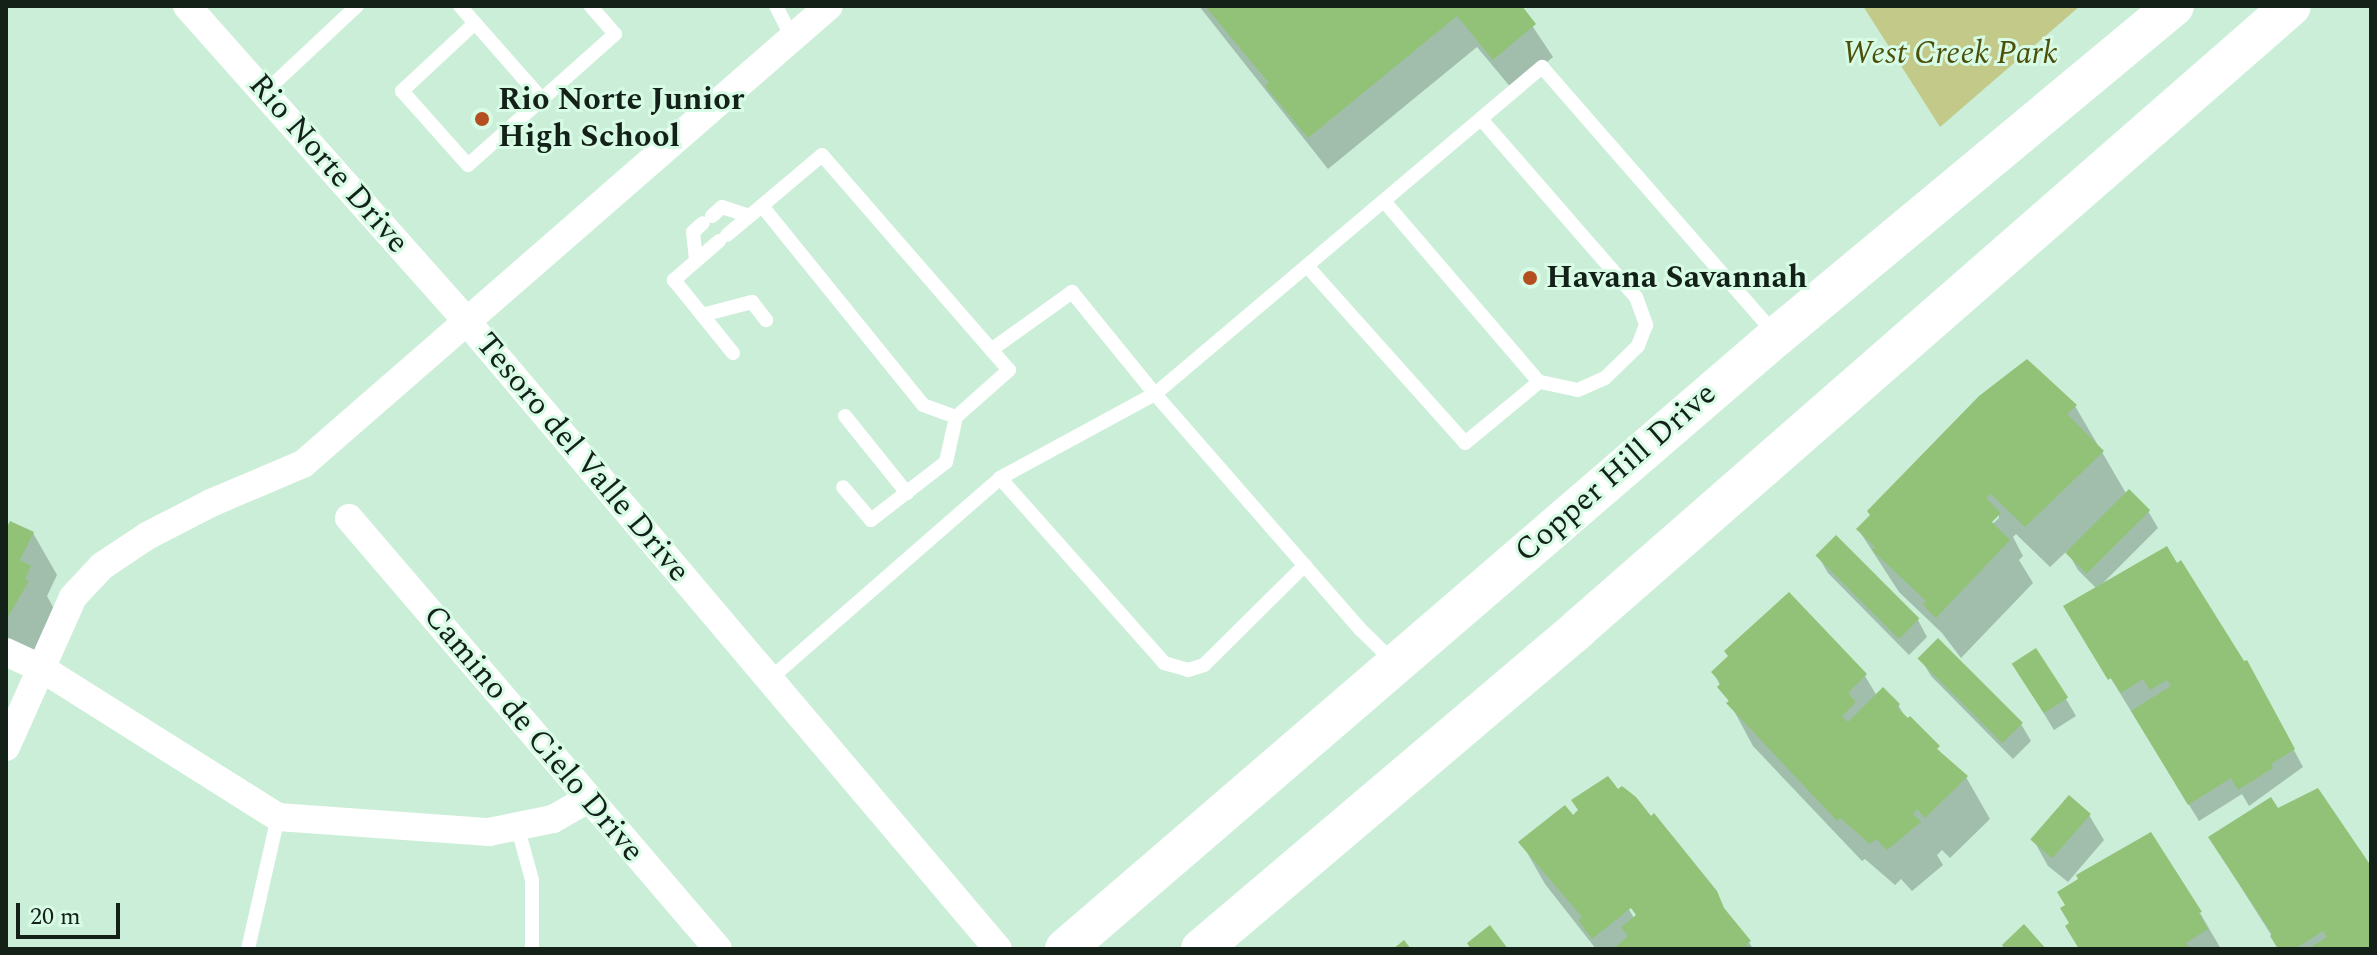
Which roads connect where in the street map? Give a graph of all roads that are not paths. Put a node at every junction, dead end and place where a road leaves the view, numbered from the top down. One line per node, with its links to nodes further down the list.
1 (187, 6): 11 (street, Rio Norte Drive)
2 (357, 6): 11 (lane)
3 (460, 6): 9 (lane)
4 (591, 6): 12 (lane)
5 (776, 6): 10 (lane)
6 (829, 6): 10 (street)
7 (2174, 6): 22 (main road, Copper Hill Drive)
8 (2291, 6): 47 (main road)
9 (475, 23): 12 (lane); 12 (lane)
10 (794, 39): 21 (street)
11 (265, 92): 21 (street, Rio Norte Drive)
12 (541, 98)
13 (1481, 119): 14 (lane); 22 (lane); 25 (lane)
14 (1384, 201): 18 (lane); 25 (lane)
15 (762, 206): 16 (lane); 23 (lane); 28 (lane)
16 (749, 216): 17 (lane); 17 (lane)
17 (696, 260): 19 (lane)
18 (1307, 266): 25 (lane); 26 (lane)
19 (702, 315): 20 (lane); 24 (lane)
20 (766, 320)
21 (468, 323): 36 (street, Tesoro del Valle Drive); 37 (street, Tesoro del Valle Drive)
22 (1777, 336): 35 (main road, Copper Hill Drive)
23 (991, 350): 26 (lane); 28 (lane)
24 (733, 353)
25 (1539, 382)
26 (1155, 394): 29 (lane); 33 (lane)
27 (845, 416): 31 (lane)
28 (956, 417): 31 (lane)
29 (1000, 478): 33 (lane); 37 (lane)
30 (843, 487): 31 (lane)
31 (907, 493)
32 (349, 518): 39 (street, Camino de Cielo Drive)
33 (1305, 565): 35 (lane)
34 (6, 652): 36 (street)
35 (1395, 663): 46 (main road, Copper Hill Drive)
36 (41, 668): 38 (street, Tesoro del Valle Drive); 40 (street)
37 (771, 678): 45 (street, Tesoro del Valle Drive)
38 (6, 747)
39 (588, 799): 41 (street); 44 (street, Camino de Cielo Drive)
40 (278, 817): 41 (street); 42 (lane)
41 (518, 829): 43 (lane)
42 (248, 949)
43 (532, 949)
44 (718, 949)
45 (998, 949)
46 (1065, 949)
47 (1201, 949)

